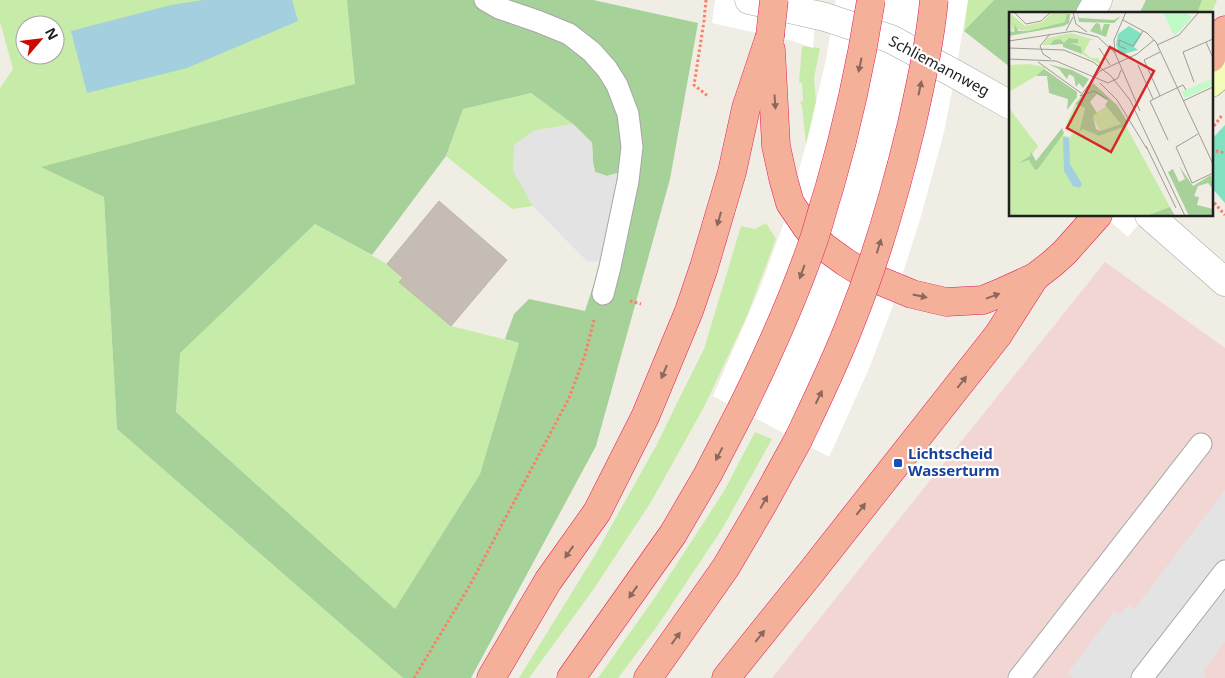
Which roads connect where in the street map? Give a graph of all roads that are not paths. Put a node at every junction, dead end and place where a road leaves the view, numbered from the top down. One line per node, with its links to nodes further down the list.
1 (485, 0): 18 (lane)
2 (750, 0): 13 (street, Schliemannweg)
3 (774, 0): 9 (highway, bridge)
4 (871, 0): 22 (highway, one-way to 22, bridge)
5 (934, 0): 23 (highway, one-way to 5, bridge)
6 (1098, 0): 7 (street)
7 (1091, 12)
8 (1225, 30): 10 (highway)
9 (770, 36): 16 (highway, one-way to 16); 21 (highway, one-way to 21)
10 (1212, 56)
11 (1225, 71): 12 (main road)
12 (1212, 82)
13 (1009, 104)
14 (1097, 216): 16 (highway)
15 (1150, 216): 17 (street)
16 (1035, 277): 24 (highway, one-way to 16)
17 (1225, 282)
18 (603, 294)
19 (1201, 444): 25 (lane)
20 (1225, 571): 26 (lane)
21 (491, 678)
22 (572, 678)
23 (648, 678)
24 (726, 678)
25 (1019, 678)
26 (1142, 678)

